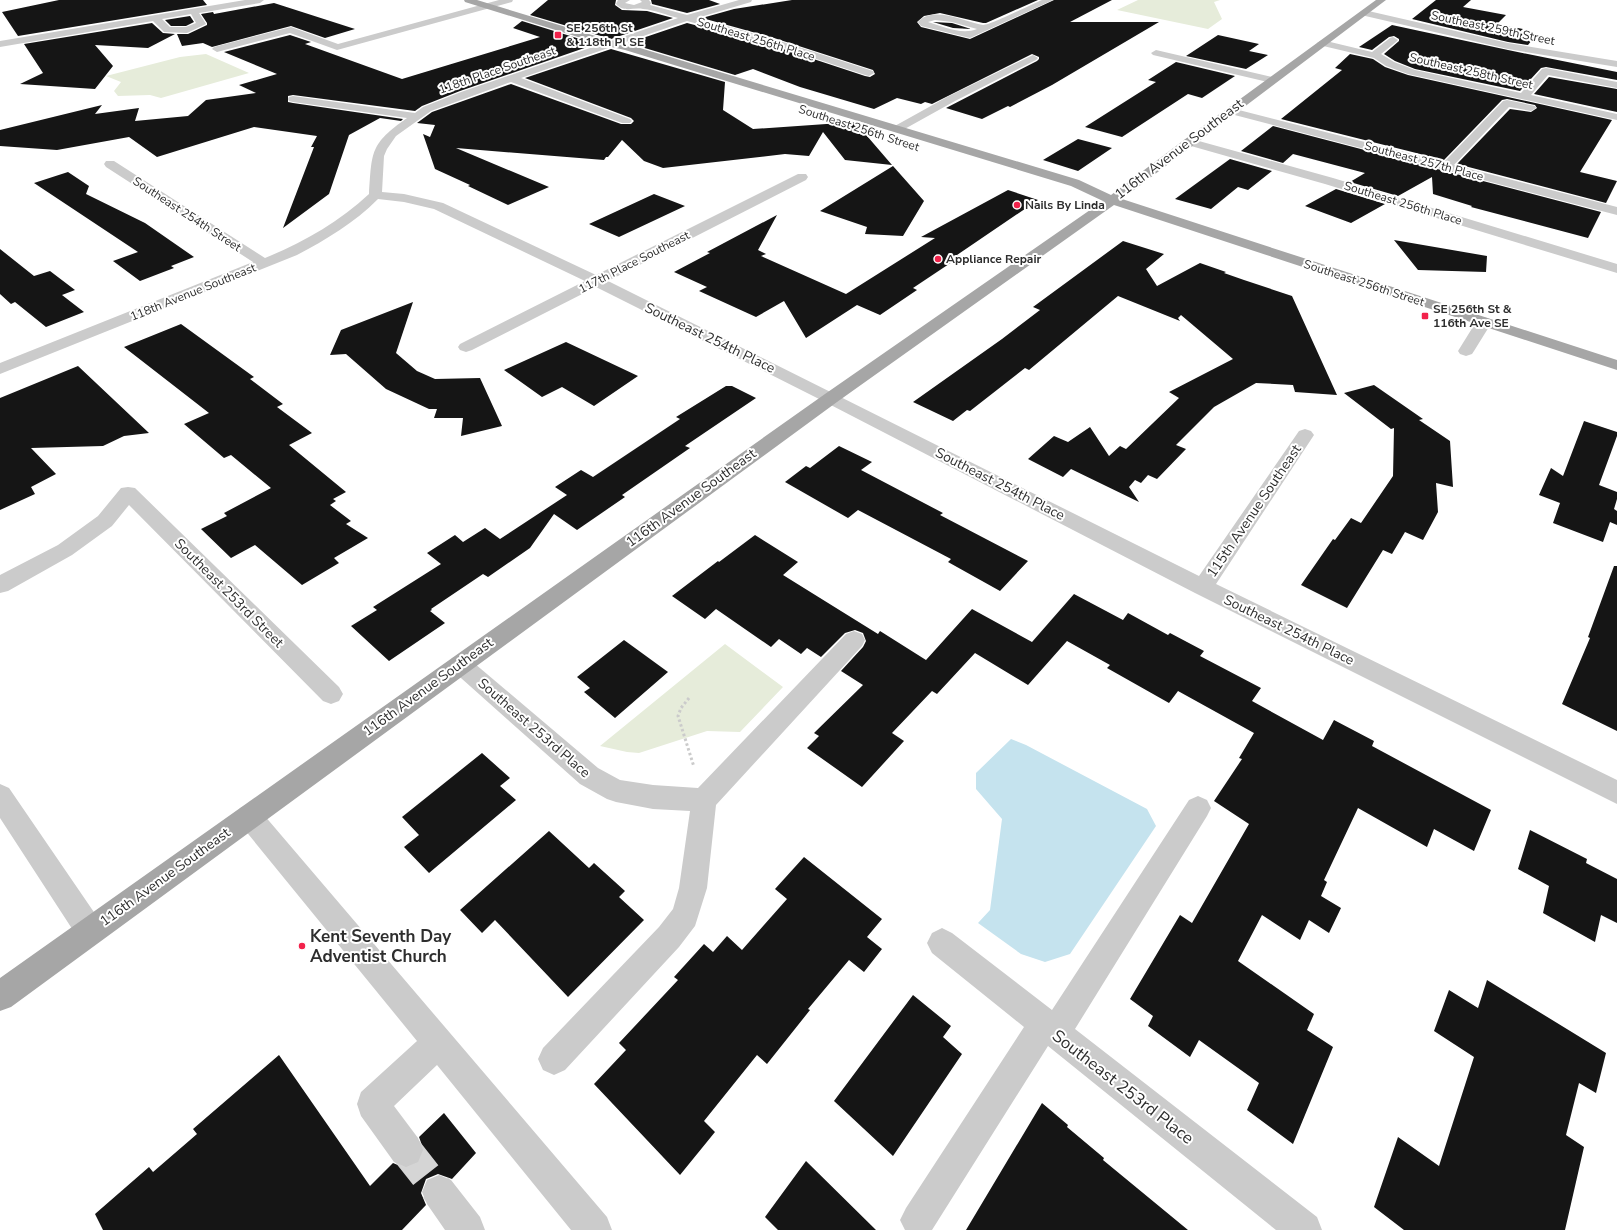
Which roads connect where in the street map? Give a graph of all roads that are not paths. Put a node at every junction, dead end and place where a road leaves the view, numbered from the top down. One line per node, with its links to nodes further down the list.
1 (260, 0): 10 (street)
2 (468, 0): 9 (main road, Southeast 256th Street)
3 (508, 0): 9 (street)
4 (626, 0): 8 (street, Southeast 256th Place)
5 (748, 0): 13 (street, 118th Place Southeast)
6 (1049, 0): 14 (street)
7 (1382, 0): 11 (main road, 116th Avenue Southeast)
8 (644, 3): 13 (street, Southeast 256th Place)
9 (487, 6): 18 (main road, Southeast 256th Street); 19 (street)
10 (193, 11): 12 (street); 12 (street)
11 (1364, 13): 16 (main road, 116th Avenue Southeast); 23 (street, Southeast 259th Street)
12 (155, 17): 17 (street)
13 (687, 18): 18 (street, 118th Place Southeast); 24 (street, Southeast 256th Place)
14 (985, 28): 14 (street)
15 (1393, 40): 21 (street)
16 (1322, 43): 21 (street, Southeast 258th Street); 26 (main road, 116th Avenue Southeast)
17 (0, 44)
18 (610, 44): 25 (street, 118th Place Southeast); 35 (main road, Southeast 256th Street); 39 (main road, Southeast 256th Street)
19 (217, 49)
20 (1156, 53): 26 (street)
21 (1374, 55): 28 (street, Southeast 258th Street)
22 (1033, 58): 35 (street)
23 (1617, 64)
24 (869, 73)
25 (510, 78): 31 (street, 118th Place Southeast); 33 (street)
26 (1272, 80): 30 (main road, 116th Avenue Southeast)
27 (1617, 85): 28 (street)
28 (1524, 96): 32 (street, Southeast 258th Street)
29 (293, 99): 31 (street)
30 (1230, 111): 36 (main road, 116th Avenue Southeast); 38 (street, Southeast 257th Place)
31 (416, 116): 42 (street, 118th Place Southeast)
32 (1617, 117)
33 (626, 121)
34 (1617, 127): 38 (street)
35 (897, 130): 43 (main road, Southeast 256th Street)
36 (1188, 142): 43 (main road, 116th Avenue Southeast); 46 (street, Southeast 256th Place)
37 (110, 164): 45 (street, Southeast 254th Street)
38 (1446, 167): 44 (street, Southeast 257th Place)
39 (1004, 174)
40 (802, 177): 47 (street, 117th Place Southeast)
41 (1070, 194): 43 (main road, Southeast 256th Street)
42 (375, 195): 45 (street, 118th Avenue Southeast); 47 (street, Southeast 254th Place)
43 (1112, 200): 48 (main road, Southeast 256th Street); 53 (main road, 116th Avenue Southeast)
44 (1617, 211)
45 (264, 263): 52 (street, 118th Avenue Southeast)
46 (1617, 269)
47 (596, 281): 49 (street, 117th Place Southeast); 53 (street, Southeast 254th Place)
48 (1484, 322): 50 (street); 51 (main road, Southeast 256th Street)
49 (466, 347)
50 (1466, 351)
51 (1617, 365)
52 (1, 367)
53 (831, 398): 56 (street, Southeast 254th Place); 58 (main road, 116th Avenue Southeast)
54 (1305, 435): 56 (street, 115th Avenue Southeast)
55 (0, 585): 59 (street, Southeast 253rd Street)
56 (1203, 588): 60 (street, Southeast 254th Place)
57 (854, 640): 62 (street)
58 (460, 664): 62 (street, Southeast 253rd Place); 64 (main road, 116th Avenue Southeast)
59 (331, 694)
60 (1617, 794)
61 (0, 796): 65 (street)
62 (704, 800): 70 (street)
63 (1198, 808): 68 (street)
64 (249, 816): 65 (main road, 116th Avenue Southeast); 69 (street)
65 (90, 931): 67 (main road, 116th Avenue Southeast)
66 (942, 943): 68 (street, Southeast 253rd Place)
67 (0, 996)
68 (1050, 1028): 73 (street); 76 (street, Southeast 253rd Place)
69 (438, 1042): 71 (street); 75 (street)
70 (554, 1059)
71 (406, 1150)
72 (439, 1192): 74 (street)
73 (918, 1220)
74 (468, 1230)
75 (594, 1230)
76 (1304, 1230)

